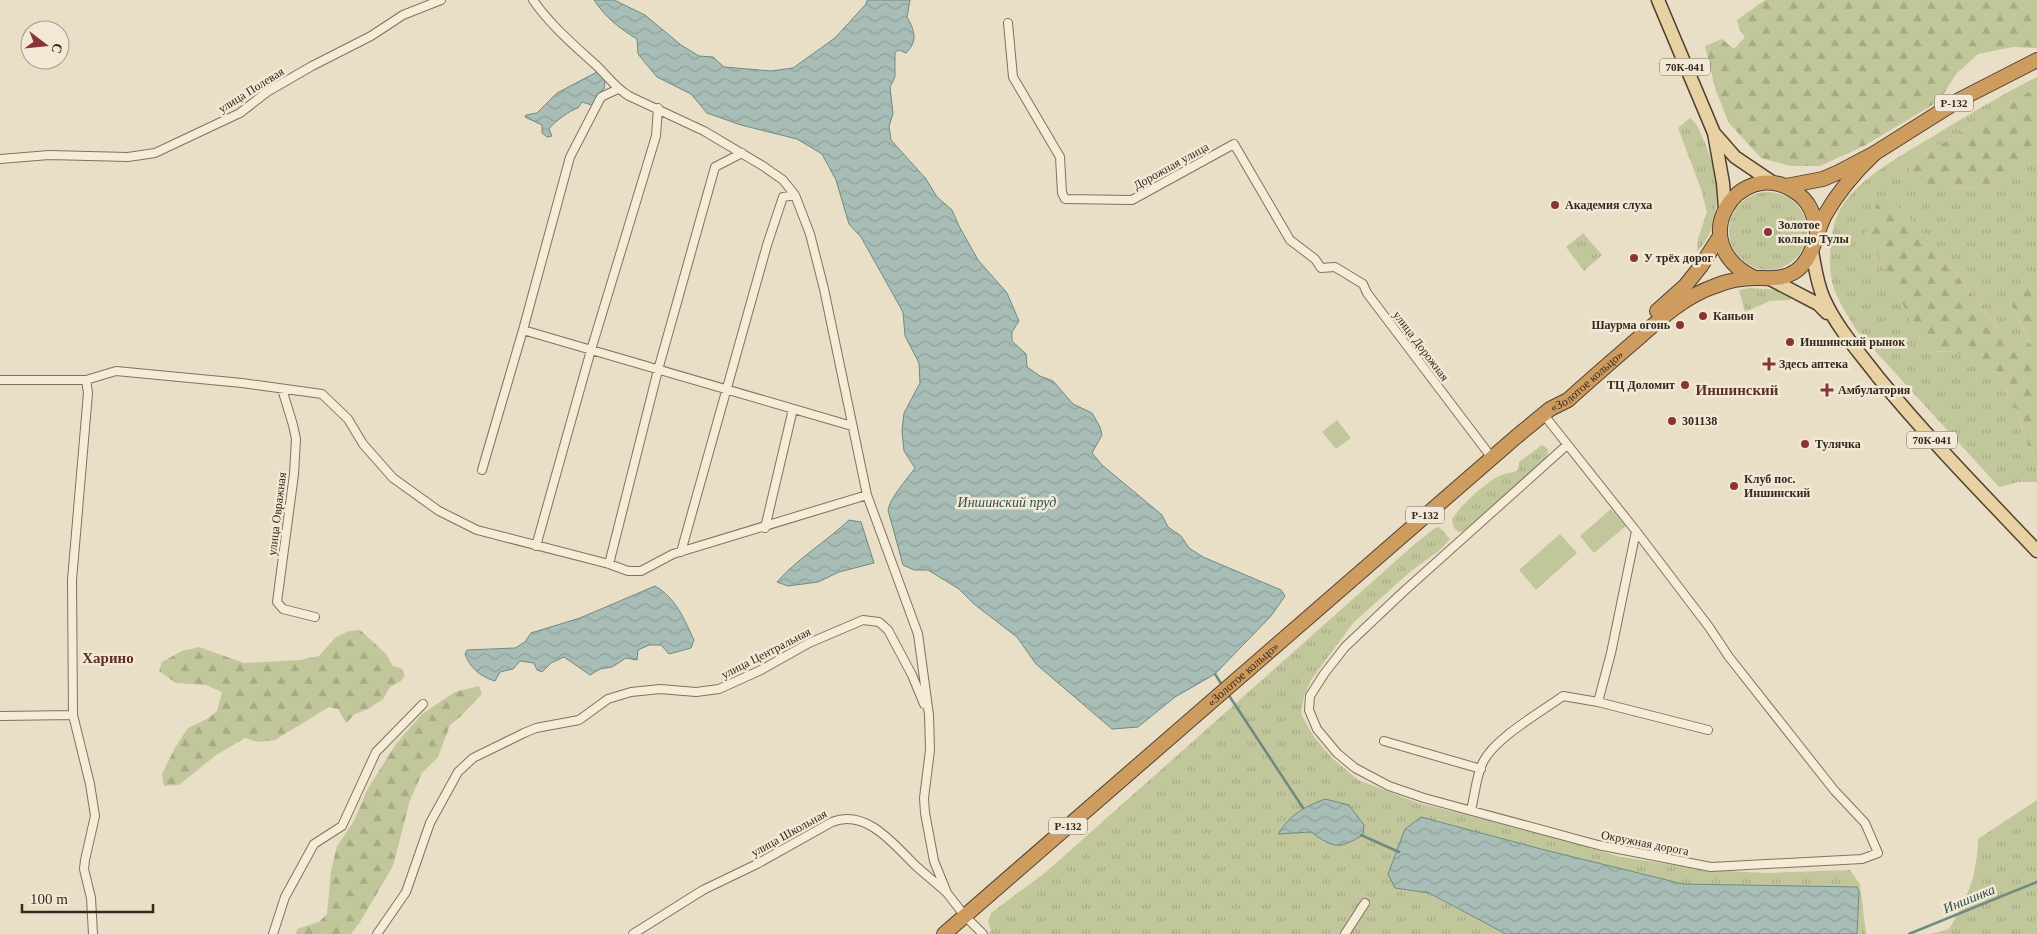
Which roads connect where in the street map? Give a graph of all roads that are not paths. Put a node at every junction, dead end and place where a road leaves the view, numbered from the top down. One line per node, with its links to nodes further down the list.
1 (441, 0): 11 (street, улица Полевая)
2 (533, 0): 6 (street)
3 (1658, 0): 8 (main road, 70К-041)
4 (1008, 23): 18 (street, Дорожная улица)
5 (2037, 60): 9 (highway, «Золотое кольцо» / Р-132)
6 (618, 89): 7 (street); 22 (street)
7 (658, 108): 10 (street); 23 (street)
8 (1714, 134): 12 (main road, 70К-041); 14 (main road, 70К-041)
9 (1875, 153): 12 (highway, «Золотое кольцо» / Р-132); 15 (highway, «Золотое кольцо» / Р-132)
10 (742, 154): 13 (street); 24 (street)
11 (0, 159)
12 (1779, 184): 14 (highway, «Золотое кольцо» / Р-132); 15 (highway, «Золотое кольцо» / Р-132)
13 (795, 195): 28 (street); 31 (street)
14 (1725, 208): 16 (highway, «Золотое кольцо» / Р-132)
15 (1817, 232): 17 (highway, «Золотое кольцо» / Р-132)
16 (1720, 236): 19 (highway, «Золотое кольцо» / Р-132); 30 (highway, «Золотое кольцо» / Р-132)
17 (1812, 251): 20 (highway, «Золотое кольцо» / Р-132); 21 (main road, 70К-041)
18 (1320, 268): 33 (street, улица Дорожная)
19 (1755, 278): 20 (highway, «Золотое кольцо» / Р-132); 30 (highway, «Золотое кольцо» / Р-132)
20 (1772, 280): 21 (main road, 70К-041)
21 (1836, 322): 39 (main road, 70К-041)
22 (523, 330): 23 (street); 34 (street)
23 (591, 350): 24 (street); 38 (street)
24 (658, 370): 28 (street); 41 (street)
25 (0, 380): 26 (street)
26 (86, 380): 27 (street); 45 (street)
27 (282, 389): 38 (street); 42 (street, улица Овражная)
28 (726, 390): 29 (street); 40 (street)
29 (793, 409): 31 (street); 36 (street)
30 (1547, 412): 32 (street, Окружная дорога); 33 (highway, «Золотое кольцо» / Р-132)
31 (852, 426): 35 (street)
32 (1567, 445): 37 (street, Окружная дорога); 51 (street, Окружная дорога)
33 (1492, 458): 54 (highway, «Золотое кольцо» / Р-132)
34 (482, 470)
35 (867, 495): 36 (street); 46 (street)
36 (765, 528): 40 (street)
37 (1636, 532): 43 (street); 51 (street, Окружная дорога)
38 (536, 546): 41 (street)
39 (2037, 551)
40 (681, 552): 41 (street)
41 (609, 564)
42 (315, 617)
43 (1598, 702): 48 (street); 50 (street)
44 (423, 704): 56 (street)
45 (73, 715): 47 (street); 55 (street)
46 (929, 715): 52 (street); 57 (street, улица Центральная)
47 (0, 716)
48 (1708, 730)
49 (1384, 741): 50 (street)
50 (1481, 769): 51 (street)
51 (1471, 810)
52 (947, 893): 54 (street); 58 (street, улица Школьная)
53 (1365, 903): 61 (street)
54 (965, 916): 59 (highway, «Золотое кольцо» / Р-132); 60 (street)
55 (93, 934)
56 (273, 934)
57 (377, 934)
58 (633, 934)
59 (944, 934)
60 (984, 934)
61 (1345, 934)

